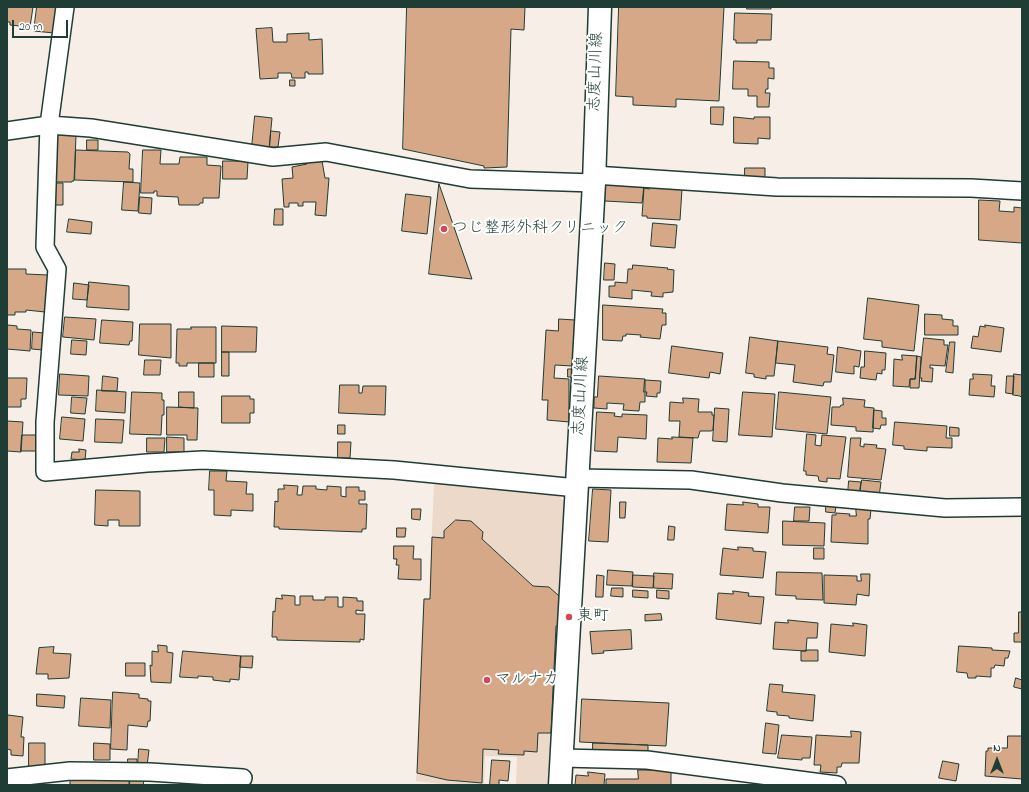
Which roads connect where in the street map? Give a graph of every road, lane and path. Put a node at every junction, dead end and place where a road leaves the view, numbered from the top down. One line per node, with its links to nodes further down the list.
1 (66, 7): 3 (street)
2 (600, 7): 5 (main road, 志度山川線)
3 (49, 125): 4 (street); 5 (street); 7 (street)
4 (11, 130)
5 (594, 179): 6 (street); 7 (main road, 志度山川線)
6 (1022, 191)
7 (577, 483): 8 (street); 9 (main road, 志度山川線)
8 (1022, 507)
9 (561, 758): 12 (main road, 志度山川線); 13 (street)
10 (7, 778): 11 (street)
11 (243, 778)
12 (560, 785)
13 (837, 785)

